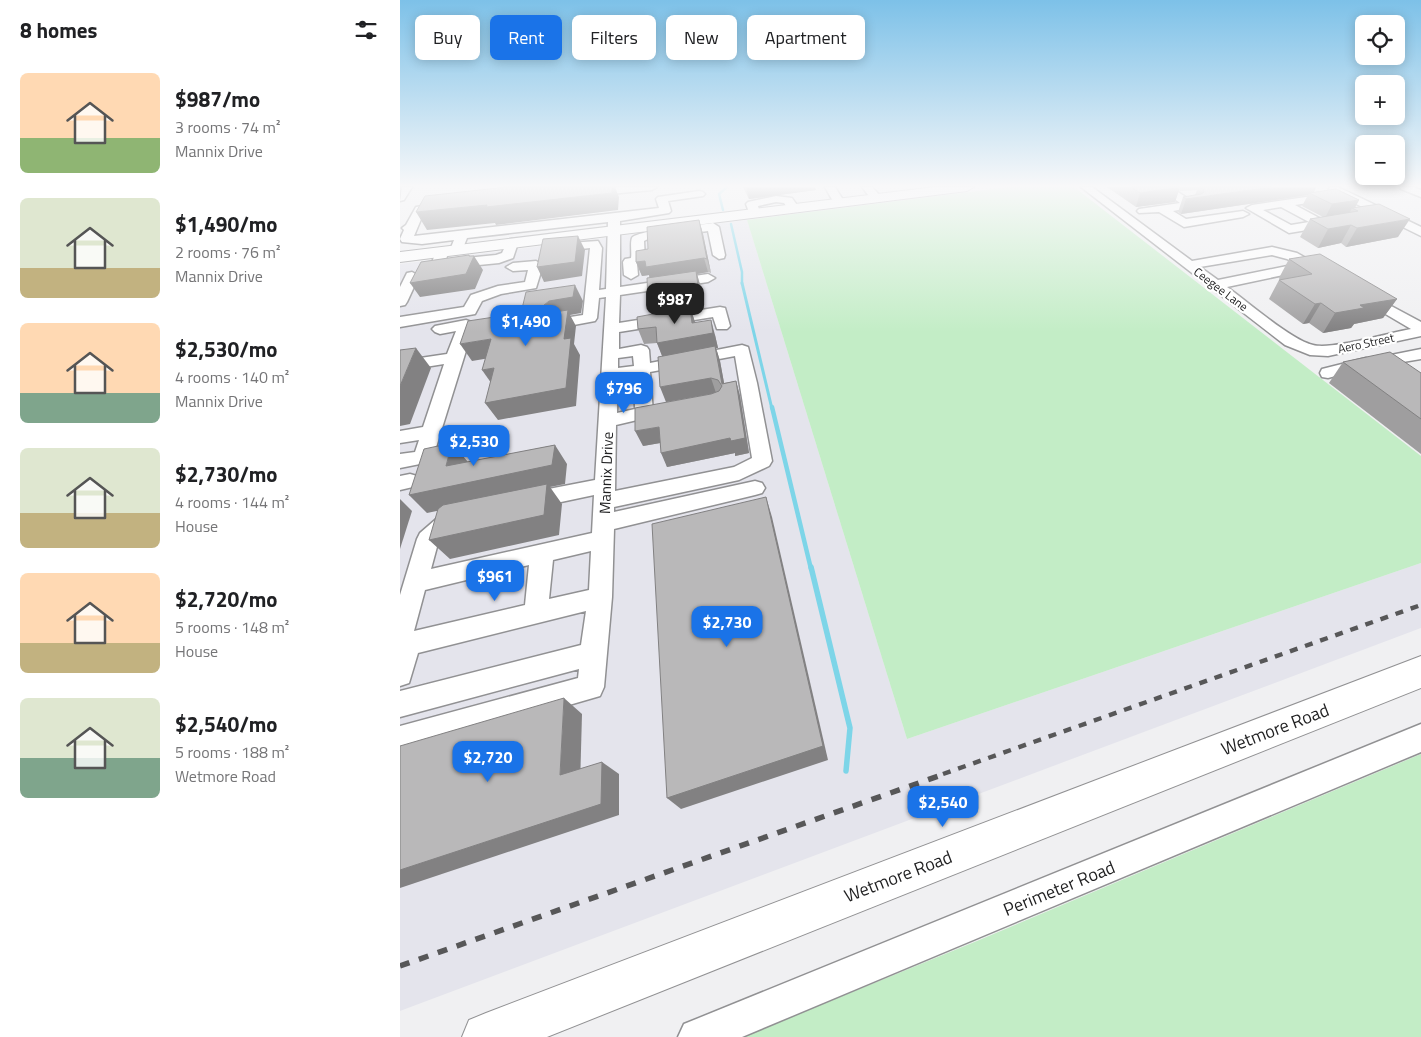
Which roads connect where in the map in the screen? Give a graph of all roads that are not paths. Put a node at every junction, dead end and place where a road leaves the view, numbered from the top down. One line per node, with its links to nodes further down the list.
1 (406, 235): 2 (street)
2 (459, 235)
3 (462, 235): 13 (street)
4 (463, 235): 20 (street)
5 (632, 235): 20 (main road)
6 (639, 235): 20 (street, Mannix Drive)
7 (706, 235): 12 (street)
8 (1149, 235): 16 (street, Ceegee Lane)
9 (572, 241): 10 (main road); 11 (street); 15 (street); 20 (main road)
10 (517, 243): 13 (main road); 18 (street)
11 (554, 248)
12 (719, 255)
13 (448, 256): 14 (main road)
14 (400, 257)
15 (594, 265): 20 (street); 22 (street)
16 (1188, 265): 17 (street); 23 (street, Ceegee Lane)
17 (1309, 266): 21 (street); 23 (street)
18 (513, 267): 25 (street); 25 (street)
19 (406, 277): 28 (street)
20 (616, 277): 22 (street); 26 (street); 27 (street); 29 (street); 30 (street); 33 (street); 40 (street, Mannix Drive)
21 (1333, 279)
22 (593, 280): 27 (street)
23 (1216, 285): 38 (street, Ceegee Lane)
24 (1349, 288): 34 (street)
25 (498, 290): 31 (street)
26 (709, 292)
27 (592, 295): 30 (street)
28 (400, 302)
29 (637, 308)
30 (591, 313): 32 (street)
31 (400, 322)
32 (563, 322)
33 (722, 326)
34 (1421, 329): 36 (street, Aero Street)
35 (400, 335): 41 (street)
36 (1371, 342): 37 (street, Aero Street); 42 (street)
37 (1351, 346): 38 (street, Aero Street); 46 (street)
38 (1310, 350)
39 (1421, 354): 42 (street)
40 (610, 355): 44 (street); 47 (street, Mannix Drive)
41 (454, 358): 43 (street); 51 (street)
42 (1397, 358): 45 (street)
43 (400, 366)
44 (642, 369): 47 (street); 49 (street); 55 (street)
45 (1413, 369)
46 (1328, 373)
47 (610, 375): 50 (street, Mannix Drive)
48 (662, 410): 49 (street)
49 (644, 414): 50 (street)
50 (608, 421): 55 (street, Mannix Drive)
51 (431, 432): 52 (street); 53 (street)
52 (400, 437)
53 (400, 461)
54 (754, 488): 58 (street)
55 (605, 493): 56 (street); 58 (street, Mannix Drive)
56 (510, 505)
57 (473, 512): 60 (street)
58 (603, 531): 59 (street); 61 (street, Mannix Drive)
59 (542, 553): 60 (street); 62 (street)
60 (416, 582): 63 (street)
61 (600, 597): 62 (street); 64 (street, Mannix Drive)
62 (536, 613): 63 (street)
63 (402, 642): 66 (street)
64 (593, 654): 67 (street); 69 (street, Mannix Drive)
65 (1421, 672): 72 (main road, Wetmore Road)
66 (400, 674)
67 (480, 684): 68 (street); 69 (street)
68 (400, 704)
69 (474, 719): 71 (street)
70 (1421, 738): 73 (street, Perimeter Road)
71 (400, 740)
72 (486, 1037)
73 (697, 1037)

